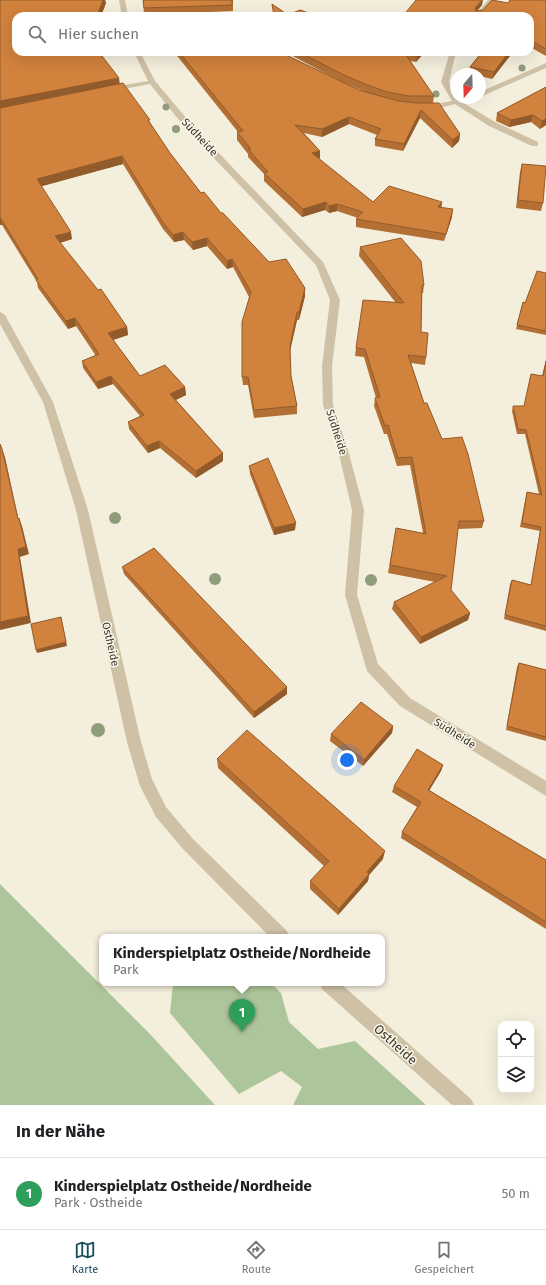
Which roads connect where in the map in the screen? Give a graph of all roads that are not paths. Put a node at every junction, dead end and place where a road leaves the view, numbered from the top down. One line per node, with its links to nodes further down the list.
1 (122, 0): 3 (street)
2 (491, 0): 4 (street)
3 (124, 12)
4 (481, 12)
5 (139, 56): 8 (street, Südheide)
6 (452, 56): 9 (street)
7 (546, 64): 11 (street)
8 (152, 82): 10 (street); 17 (street, Südheide)
9 (450, 91)
10 (99, 92)
11 (486, 92)
12 (450, 104): 14 (street)
13 (459, 104): 15 (street)
14 (416, 107)
15 (535, 144)
16 (0, 315): 18 (street, Ostheide)
17 (546, 789)
18 (278, 934)
19 (331, 986): 20 (street, Ostheide)
20 (464, 1105)

